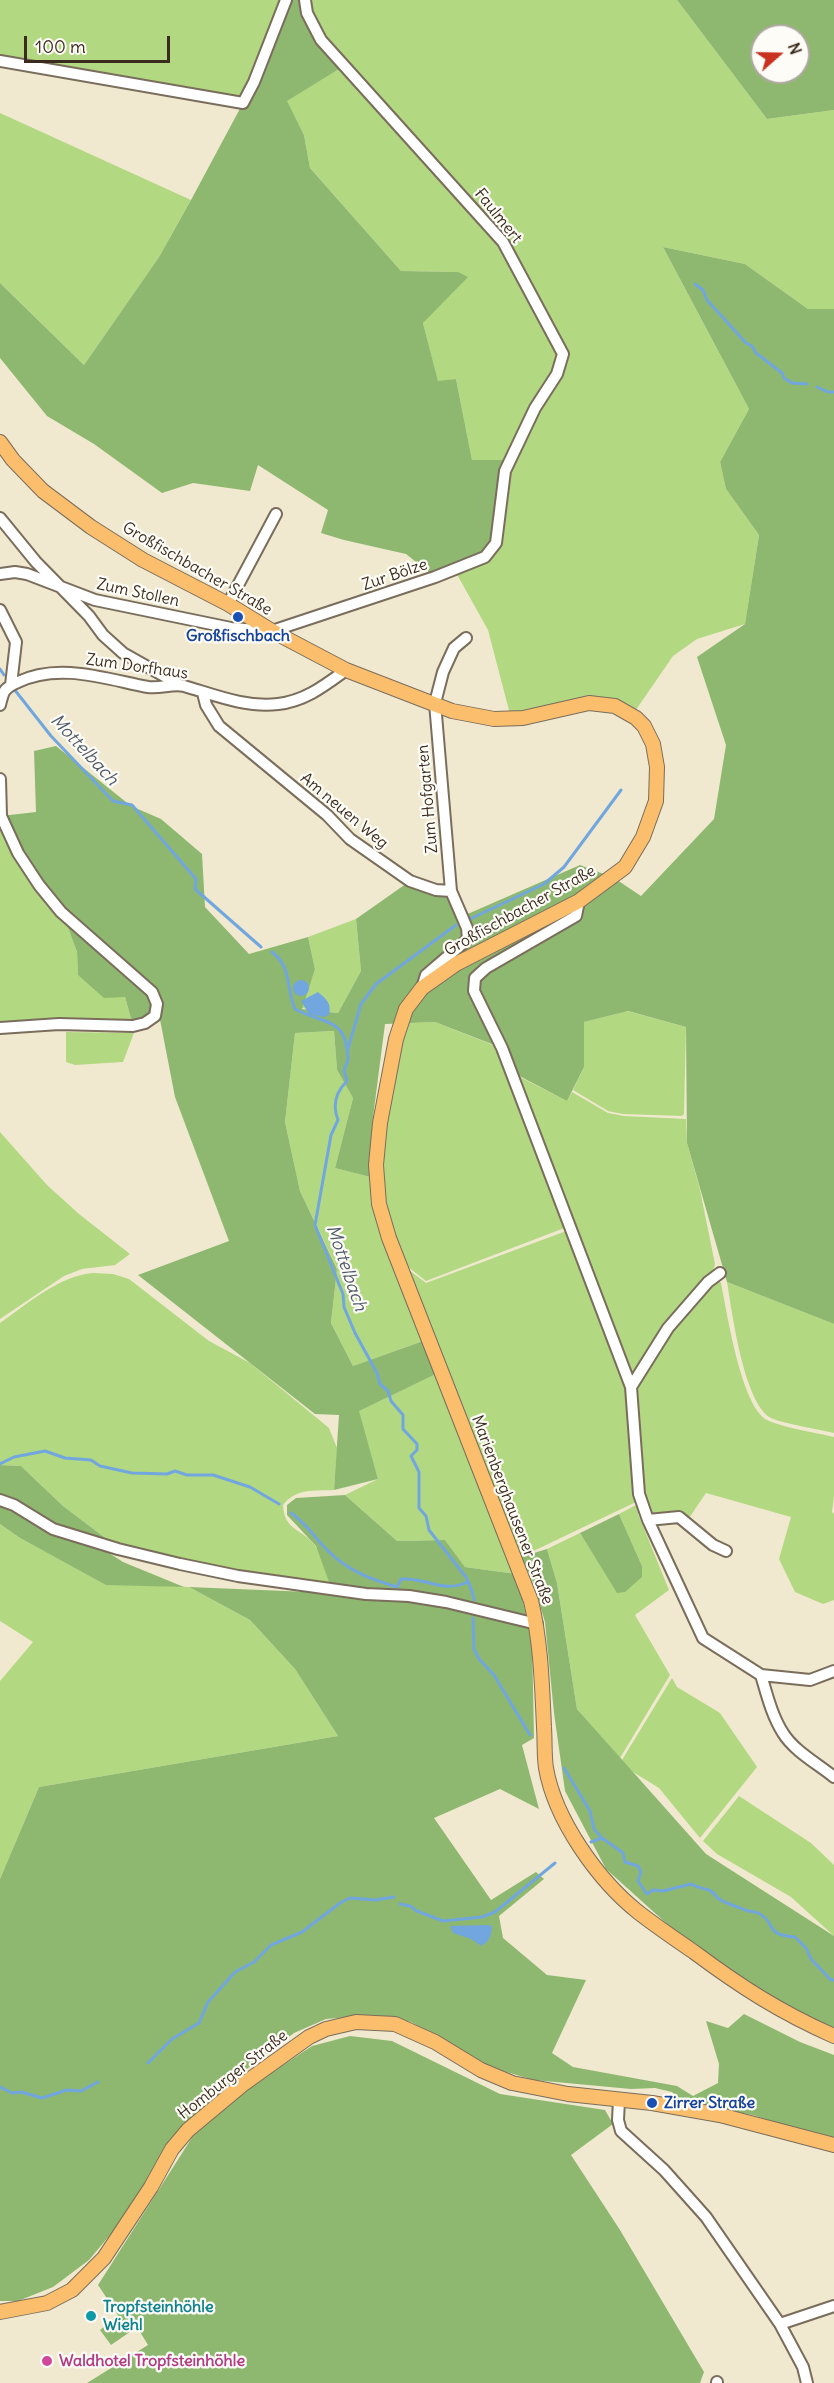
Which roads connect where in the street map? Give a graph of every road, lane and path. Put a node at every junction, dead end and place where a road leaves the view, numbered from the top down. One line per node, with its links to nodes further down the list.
1 (286, 0): 3 (street)
2 (305, 0): 7 (street, Faulmert)
3 (0, 61)
4 (0, 442): 10 (main road, Großfischbacher Straße)
5 (276, 513): 10 (street)
6 (0, 518): 9 (street)
7 (501, 518): 12 (street, Zur Bölze)
8 (0, 574): 9 (street, Zum Stollen)
9 (61, 588): 12 (street, Zum Stollen); 16 (street)
10 (228, 604): 12 (main road, Großfischbacher Straße)
11 (0, 610): 15 (street)
12 (272, 631): 14 (main road, Großfischbacher Straße)
13 (466, 638): 18 (street)
14 (346, 670): 17 (street, Zum Dorfhaus); 18 (main road, Großfischbacher Straße)
15 (11, 685): 16 (street, Zum Dorfhaus); 19 (street)
16 (182, 686): 17 (street, Zum Dorfhaus)
17 (202, 693): 21 (street, Am neuen Weg)
18 (435, 704): 21 (street, Zum Hofgarten); 22 (main road, Großfischbacher Straße)
19 (0, 705)
20 (0, 779): 24 (street)
21 (452, 891): 23 (street)
22 (579, 901): 23 (main road, Großfischbacher Straße); 26 (street)
23 (422, 988): 30 (main road, Marienberghausener Straße)
24 (0, 1028)
25 (720, 1273): 26 (street)
26 (631, 1387): 28 (street)
27 (0, 1500): 30 (street)
28 (648, 1520): 29 (street); 32 (street)
29 (726, 1551)
30 (537, 1624): 34 (main road, Marienberghausener Straße)
31 (834, 1671): 32 (street)
32 (761, 1675): 33 (street)
33 (834, 1777)
34 (834, 2036)
35 (619, 2100): 36 (main road, Homburger Straße); 38 (main road, Homburger Straße); 39 (street)
36 (834, 2145)
37 (834, 2306): 39 (street)
38 (0, 2312)
39 (780, 2324): 40 (street)
40 (807, 2383)

